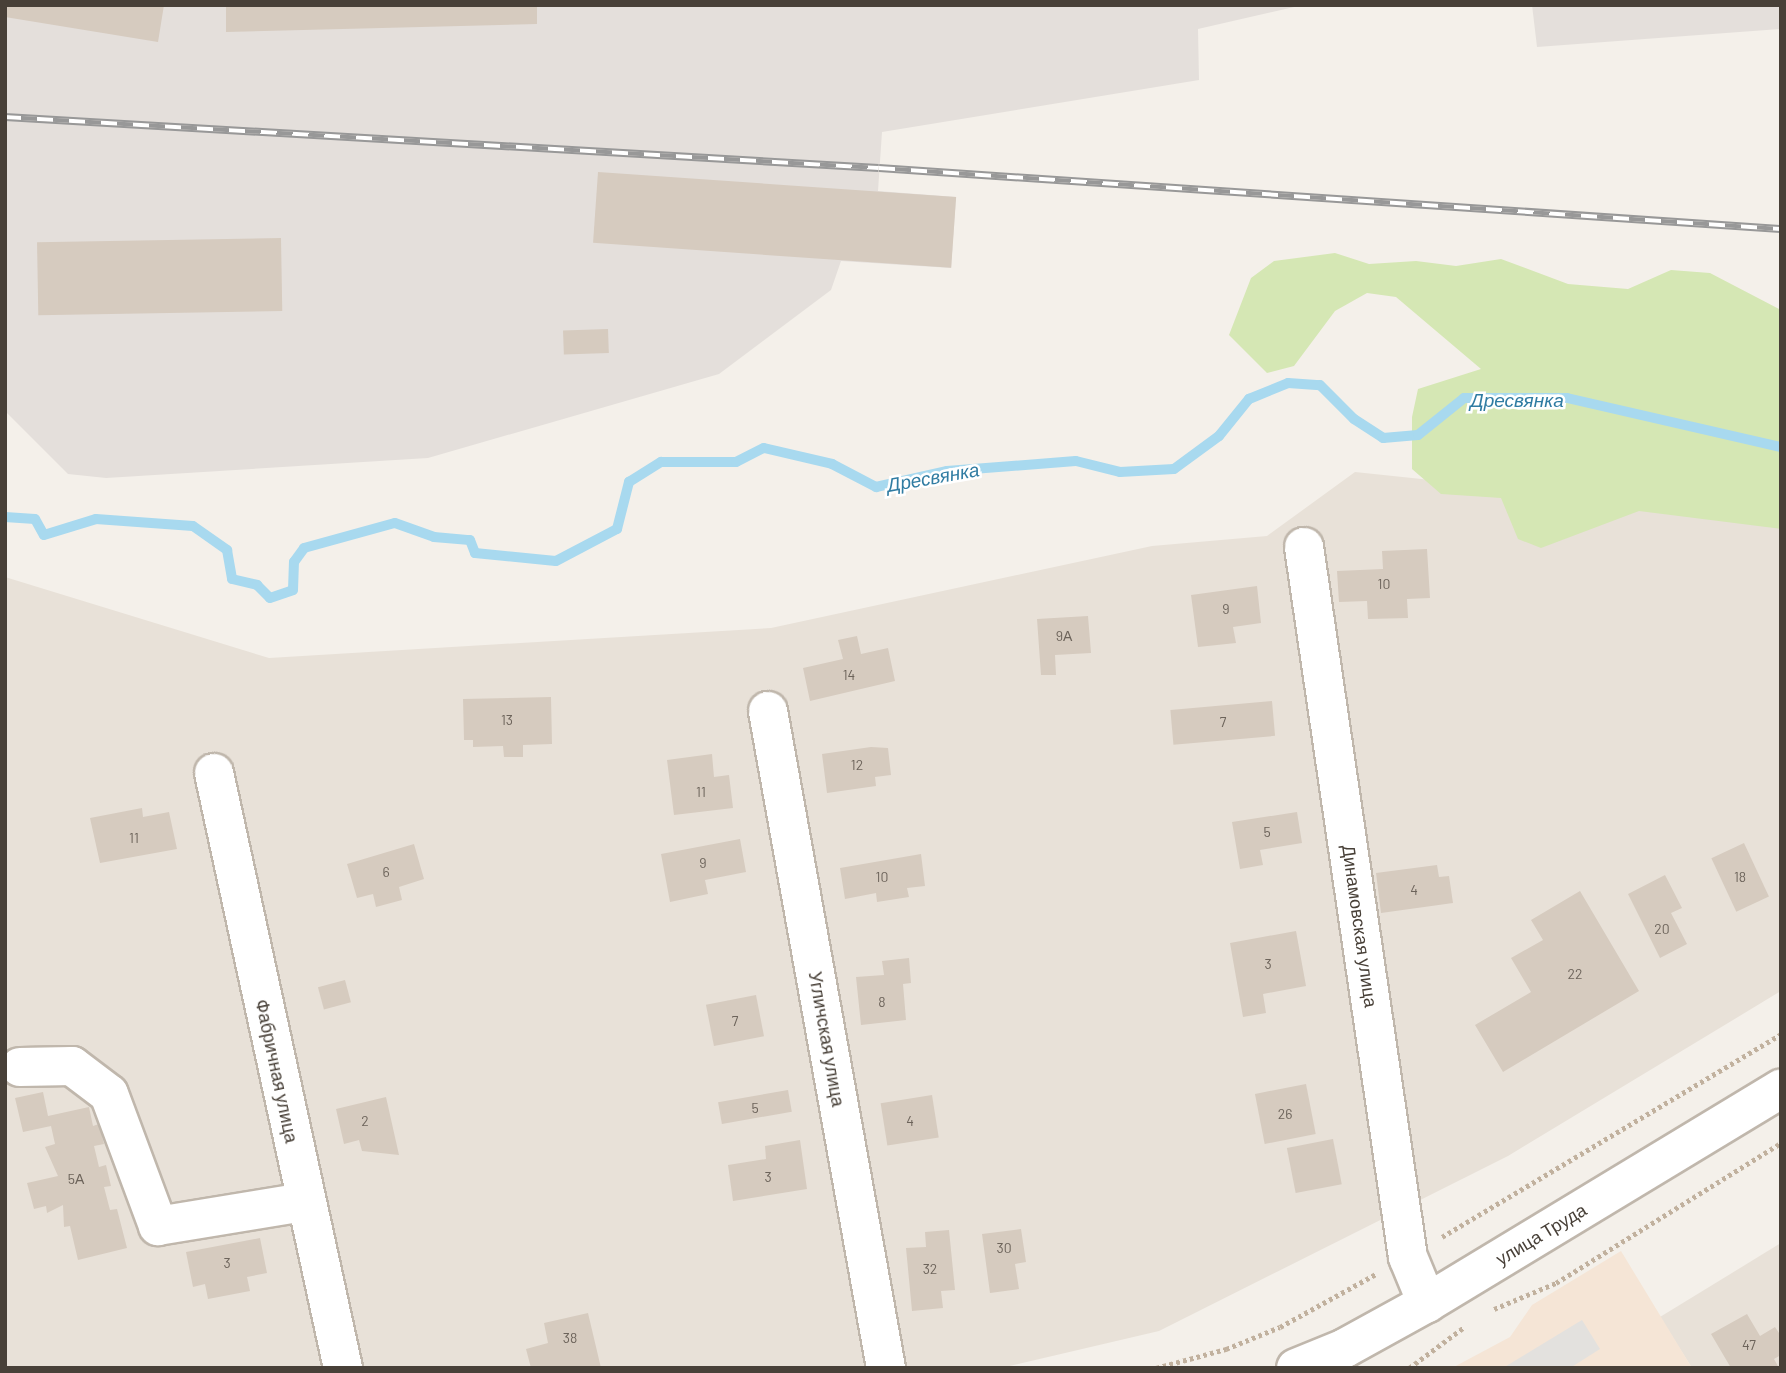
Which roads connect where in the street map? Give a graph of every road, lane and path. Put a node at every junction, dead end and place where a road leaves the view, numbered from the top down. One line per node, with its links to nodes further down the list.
1 (1304, 547): 9 (street, Динамовская улица)
2 (768, 711): 15 (street, Угличская улица)
3 (214, 773): 8 (street, Фабричная улица)
4 (1781, 1034): 9 (path)
5 (20, 1067): 8 (street)
6 (1781, 1089): 10 (street, улица Труда)
7 (1781, 1143): 11 (path)
8 (305, 1202): 14 (street, Фабричная улица)
9 (1408, 1257): 10 (street, Динамовская улица); 16 (path)
10 (1427, 1303): 13 (street, улица Труда)
11 (1496, 1308)
12 (1446, 1339): 18 (path)
13 (1349, 1358): 17 (street, улица Труда)
14 (343, 1368)
15 (886, 1368)
16 (1156, 1368)
17 (1296, 1368)
18 (1409, 1368)

